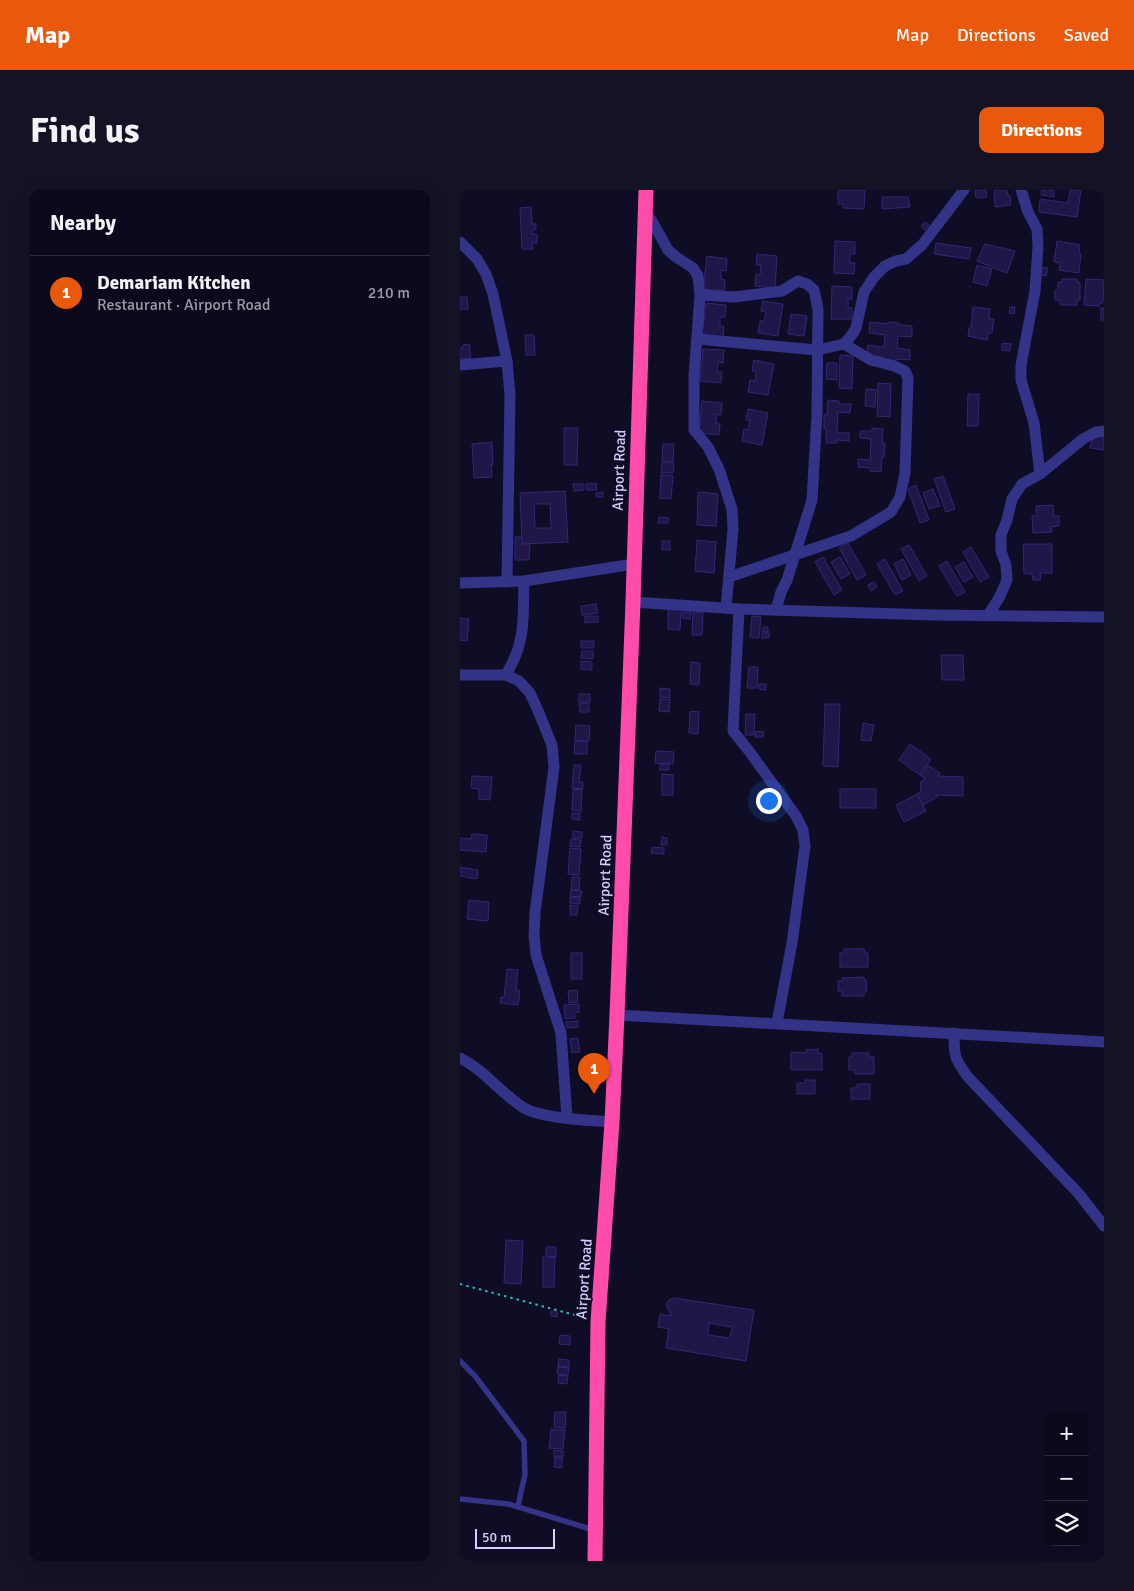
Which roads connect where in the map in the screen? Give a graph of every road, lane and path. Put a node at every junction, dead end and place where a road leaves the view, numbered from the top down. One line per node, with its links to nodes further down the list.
1 (646, 190): 4 (highway, Airport Road)
2 (964, 190): 8 (street)
3 (1021, 190): 13 (street)
4 (646, 213): 6 (street); 15 (highway, Airport Road)
5 (460, 242): 10 (street)
6 (700, 295): 7 (street); 9 (street)
7 (697, 339): 9 (street); 16 (street)
8 (844, 344): 9 (street); 14 (street)
9 (818, 350): 14 (street)
10 (507, 361): 11 (street); 18 (street)
11 (460, 365)
12 (1104, 431): 13 (street)
13 (1040, 474): 24 (street)
14 (795, 554): 16 (street); 23 (street)
15 (634, 564): 17 (street); 20 (highway, Airport Road)
16 (729, 577): 21 (street)
17 (524, 581): 18 (street); 26 (street)
18 (507, 582): 19 (street)
19 (460, 583)
20 (633, 602): 21 (street); 28 (highway, Airport Road)
21 (726, 608): 22 (street)
22 (739, 609): 23 (street); 29 (street)
23 (776, 610): 24 (street)
24 (988, 615): 25 (street)
25 (1104, 617)
26 (506, 674): 27 (street); 33 (street)
27 (460, 675)
28 (617, 1014): 29 (street); 34 (highway, Airport Road)
29 (777, 1023): 30 (street)
30 (954, 1033): 31 (street); 35 (street)
31 (1104, 1042)
32 (460, 1058): 33 (street)
33 (568, 1118): 34 (street)
34 (612, 1122): 37 (highway, Airport Road)
35 (1104, 1226)
36 (460, 1284): 37 (path)
37 (598, 1322): 41 (highway, Airport Road)
38 (460, 1361): 40 (lane)
39 (460, 1499): 40 (lane)
40 (518, 1506): 41 (lane)
41 (596, 1531): 42 (highway, Airport Road)
42 (595, 1561)

